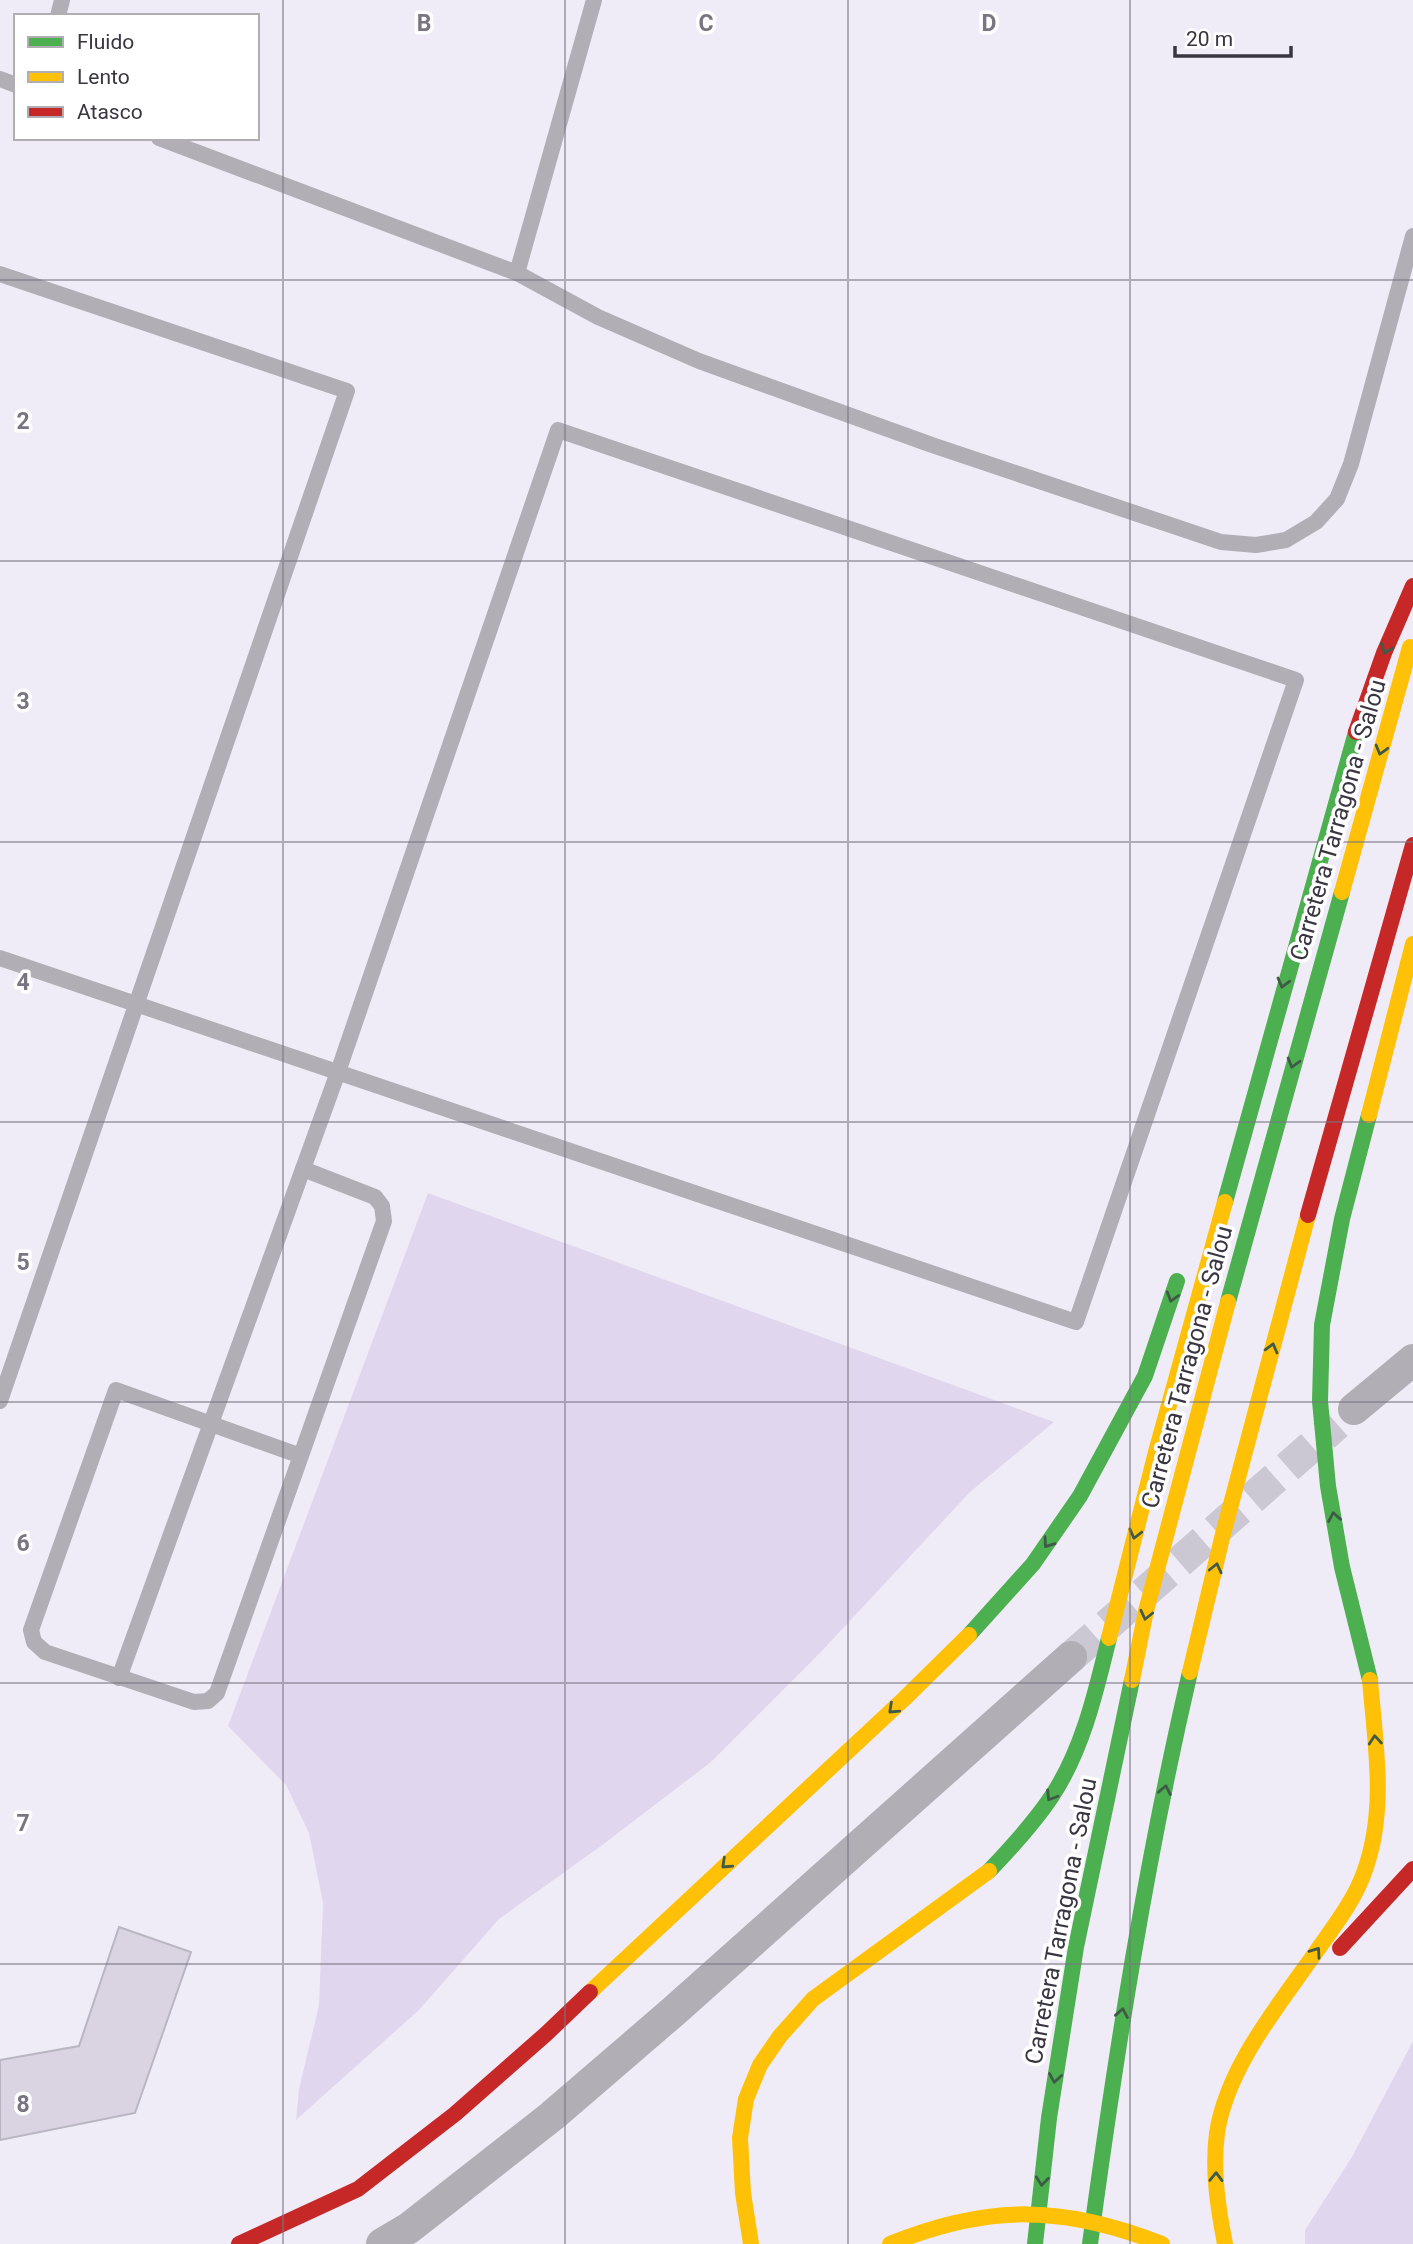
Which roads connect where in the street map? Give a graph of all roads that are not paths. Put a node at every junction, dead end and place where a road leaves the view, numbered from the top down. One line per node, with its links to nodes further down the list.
1 (594, 0): 4 (lane)
2 (164, 140): 4 (lane)
3 (1413, 236): 4 (lane)
4 (517, 273)
5 (0, 274): 13 (lane)
6 (1413, 586): 9 (main road, one-way to 9)
7 (1413, 637): 30 (main road, Carretera Tarragona - Salou, one-way to 30)
8 (1413, 845): 31 (main road, one-way to 8)
9 (1310, 884): 12 (main road); 28 (main road, one-way to 28)
10 (1413, 944): 25 (main road, one-way to 10)
11 (0, 958): 13 (lane)
12 (1273, 967)
13 (138, 1004): 14 (lane); 18 (lane)
14 (338, 1072): 14 (lane); 15 (lane)
15 (303, 1169): 20 (lane); 21 (lane)
16 (1182, 1264): 26 (main road, one-way to 26)
17 (1413, 1360): 19 (street)
18 (0, 1401)
19 (1354, 1409)
20 (210, 1423): 21 (lane); 23 (lane); 23 (lane)
21 (301, 1456): 23 (lane)
22 (1071, 1657): 27 (street)
23 (119, 1678)
24 (1413, 1869): 25 (main road)
25 (1250, 2048): 33 (main road, one-way to 25)
26 (239, 2244)
27 (383, 2244)
28 (751, 2244)
29 (890, 2244): 32 (main road)
30 (1035, 2244)
31 (1090, 2244)
32 (1162, 2244)
33 (1225, 2244)

